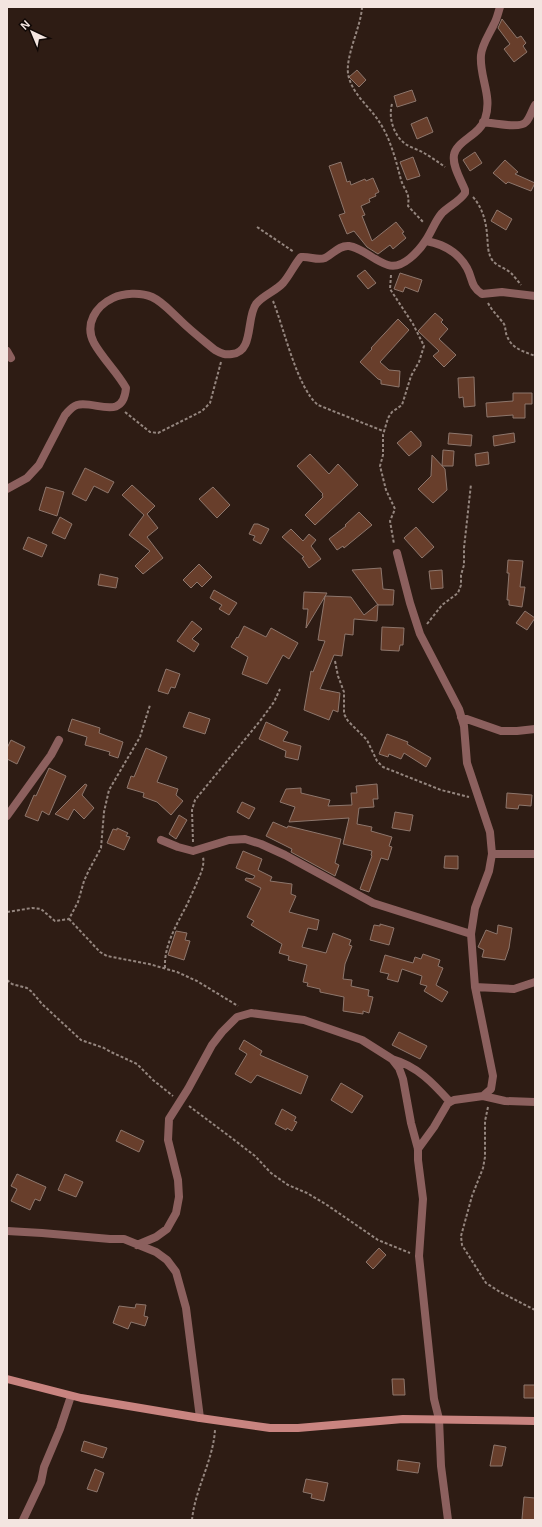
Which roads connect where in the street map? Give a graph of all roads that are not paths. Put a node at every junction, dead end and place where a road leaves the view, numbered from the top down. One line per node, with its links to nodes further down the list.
1 (500, 7): 3 (street)
2 (535, 105): 3 (street)
3 (483, 122): 4 (street)
4 (426, 241): 5 (street); 6 (street)
5 (532, 296)
6 (7, 489)
7 (396, 553): 8 (street)
8 (461, 717): 9 (street); 13 (street)
9 (535, 729)
10 (59, 740): 11 (street)
11 (7, 816)
12 (162, 840): 15 (street)
13 (492, 854): 14 (street); 15 (street)
14 (535, 854)
15 (470, 934): 17 (street)
16 (535, 982): 17 (street)
17 (475, 987): 19 (street)
18 (392, 1059): 20 (street); 22 (street); 24 (street)
19 (486, 1097): 20 (street); 21 (street)
20 (450, 1102): 22 (street)
21 (535, 1102)
22 (418, 1149): 28 (street)
23 (7, 1231): 24 (street)
24 (137, 1245): 27 (street)
25 (7, 1380): 26 (street)
26 (71, 1396): 27 (street); 31 (street)
27 (200, 1418): 28 (street)
28 (439, 1419): 29 (street); 30 (street)
29 (535, 1420)
30 (448, 1518)
31 (23, 1520)

